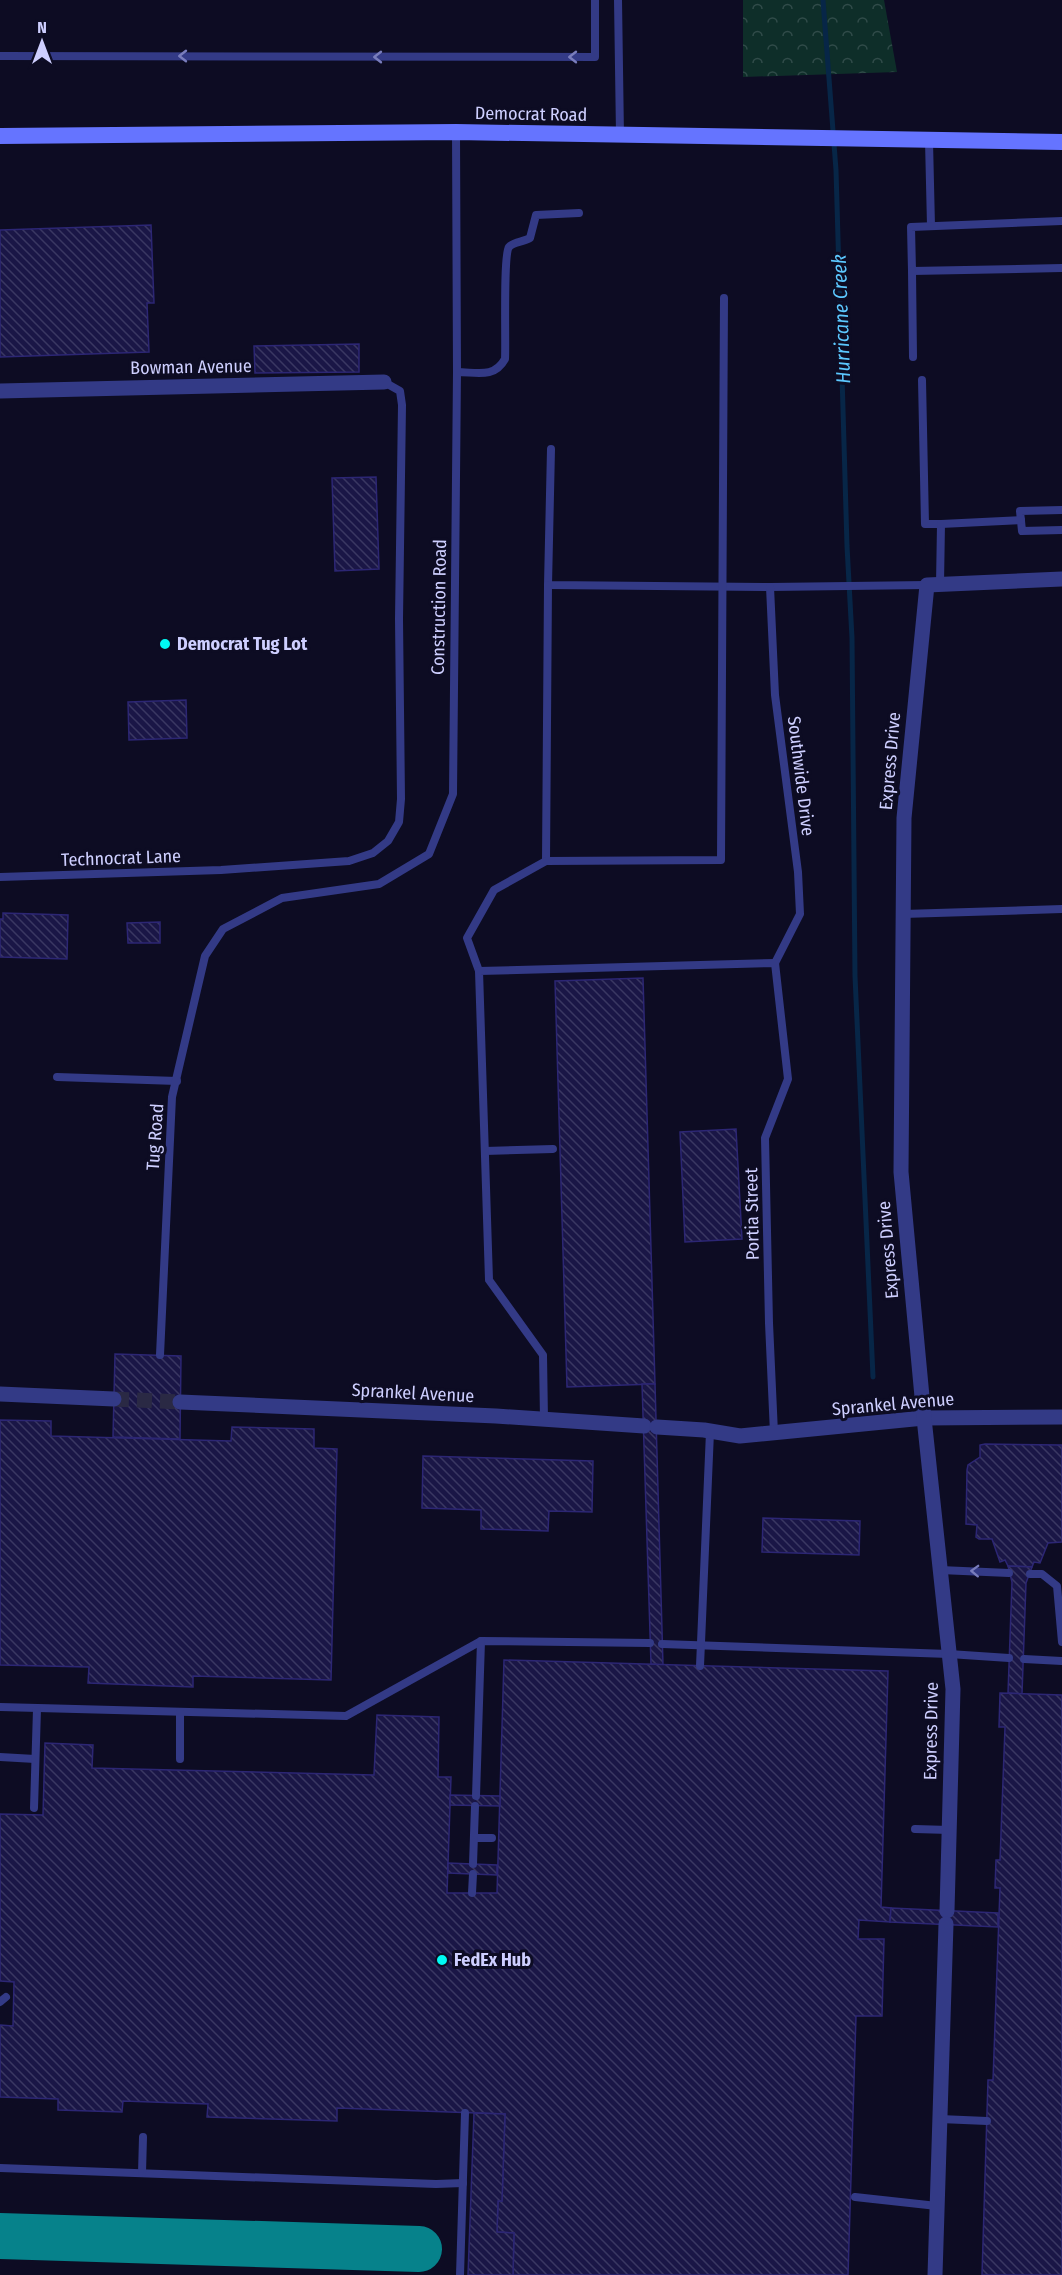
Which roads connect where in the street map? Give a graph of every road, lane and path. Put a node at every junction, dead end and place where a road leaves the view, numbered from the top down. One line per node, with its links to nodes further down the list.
1 (595, 0): 3 (lane, one-way to 3)
2 (618, 0): 5 (lane)
3 (0, 56)
4 (456, 132): 5 (main road, Democrat Road); 6 (main road, Democrat Road); 16 (lane, Construction Road)
5 (620, 135): 7 (main road, Democrat Road)
6 (0, 136)
7 (929, 139): 8 (main road, Democrat Road); 11 (lane)
8 (1062, 141)
9 (579, 213): 16 (lane)
10 (1062, 221): 11 (lane)
11 (931, 226): 13 (lane)
12 (1062, 268): 13 (lane)
13 (912, 271): 15 (lane)
14 (724, 298): 28 (lane)
15 (914, 357)
16 (457, 372): 34 (lane, Construction Road)
17 (922, 380): 23 (lane)
18 (384, 382): 19 (street, Bowman Avenue); 31 (lane, Technocrat Lane)
19 (0, 391)
20 (551, 449): 27 (lane)
21 (1062, 510): 22 (lane)
22 (1021, 520): 23 (lane); 24 (lane)
23 (941, 524): 26 (lane)
24 (1062, 530)
25 (1062, 579): 26 (street)
26 (934, 584): 29 (lane); 33 (street, Express Drive)
27 (548, 585): 28 (lane); 30 (lane)
28 (722, 586): 29 (lane); 30 (lane)
29 (770, 586): 35 (lane, Southwide Drive)
30 (546, 861): 36 (lane)
31 (0, 877)
32 (1062, 909): 33 (lane)
33 (903, 914): 46 (street, Express Drive)
34 (223, 929): 38 (lane, Tug Road)
35 (775, 963): 36 (lane); 49 (lane, Portia Street)
36 (479, 971): 40 (lane)
37 (57, 1077): 38 (lane)
38 (177, 1081): 41 (lane, Tug Road)
39 (553, 1149): 40 (lane)
40 (485, 1151): 47 (lane)
41 (160, 1355)
42 (0, 1394): 43 (street)
43 (114, 1399)
44 (180, 1402): 47 (street, Sprankel Avenue)
45 (1062, 1417): 46 (street, Sprankel Avenue)
46 (924, 1418): 49 (street, Sprankel Avenue); 50 (street, Express Drive)
47 (544, 1419): 48 (street, Sprankel Avenue)
48 (710, 1432): 49 (street, Sprankel Avenue); 57 (lane)
49 (774, 1433)
50 (940, 1570): 51 (lane, one-way to 50); 58 (street, Express Drive)
51 (1010, 1573)
52 (1030, 1574): 54 (lane)
53 (481, 1641): 55 (lane); 65 (lane); 69 (lane)
54 (1062, 1642)
55 (650, 1643)
56 (662, 1644): 57 (lane)
57 (701, 1644): 58 (lane); 62 (lane)
58 (949, 1654): 59 (lane); 73 (street, Express Drive)
59 (1010, 1658)
60 (1024, 1659): 61 (lane)
61 (1062, 1661)
62 (700, 1666)
63 (0, 1707): 64 (lane)
64 (37, 1709): 65 (lane); 67 (lane)
65 (180, 1712): 68 (lane)
66 (0, 1757): 67 (lane)
67 (35, 1759): 71 (lane)
68 (180, 1759)
69 (476, 1796)
70 (475, 1806): 74 (lane)
71 (34, 1808)
72 (915, 1828): 73 (lane)
73 (949, 1830): 80 (street, Express Drive)
74 (474, 1838): 75 (lane); 76 (lane)
75 (492, 1838)
76 (473, 1864)
77 (473, 1874): 78 (lane)
78 (472, 1893)
79 (465, 2112): 85 (lane)
80 (940, 2119): 81 (lane); 87 (street, Express Drive)
81 (987, 2121)
82 (143, 2137): 84 (lane)
83 (0, 2168): 84 (lane)
84 (142, 2173): 85 (lane)
85 (463, 2183): 88 (lane)
86 (855, 2197): 87 (lane)
87 (937, 2206): 89 (street, Express Drive)
88 (460, 2275)
89 (935, 2275)

